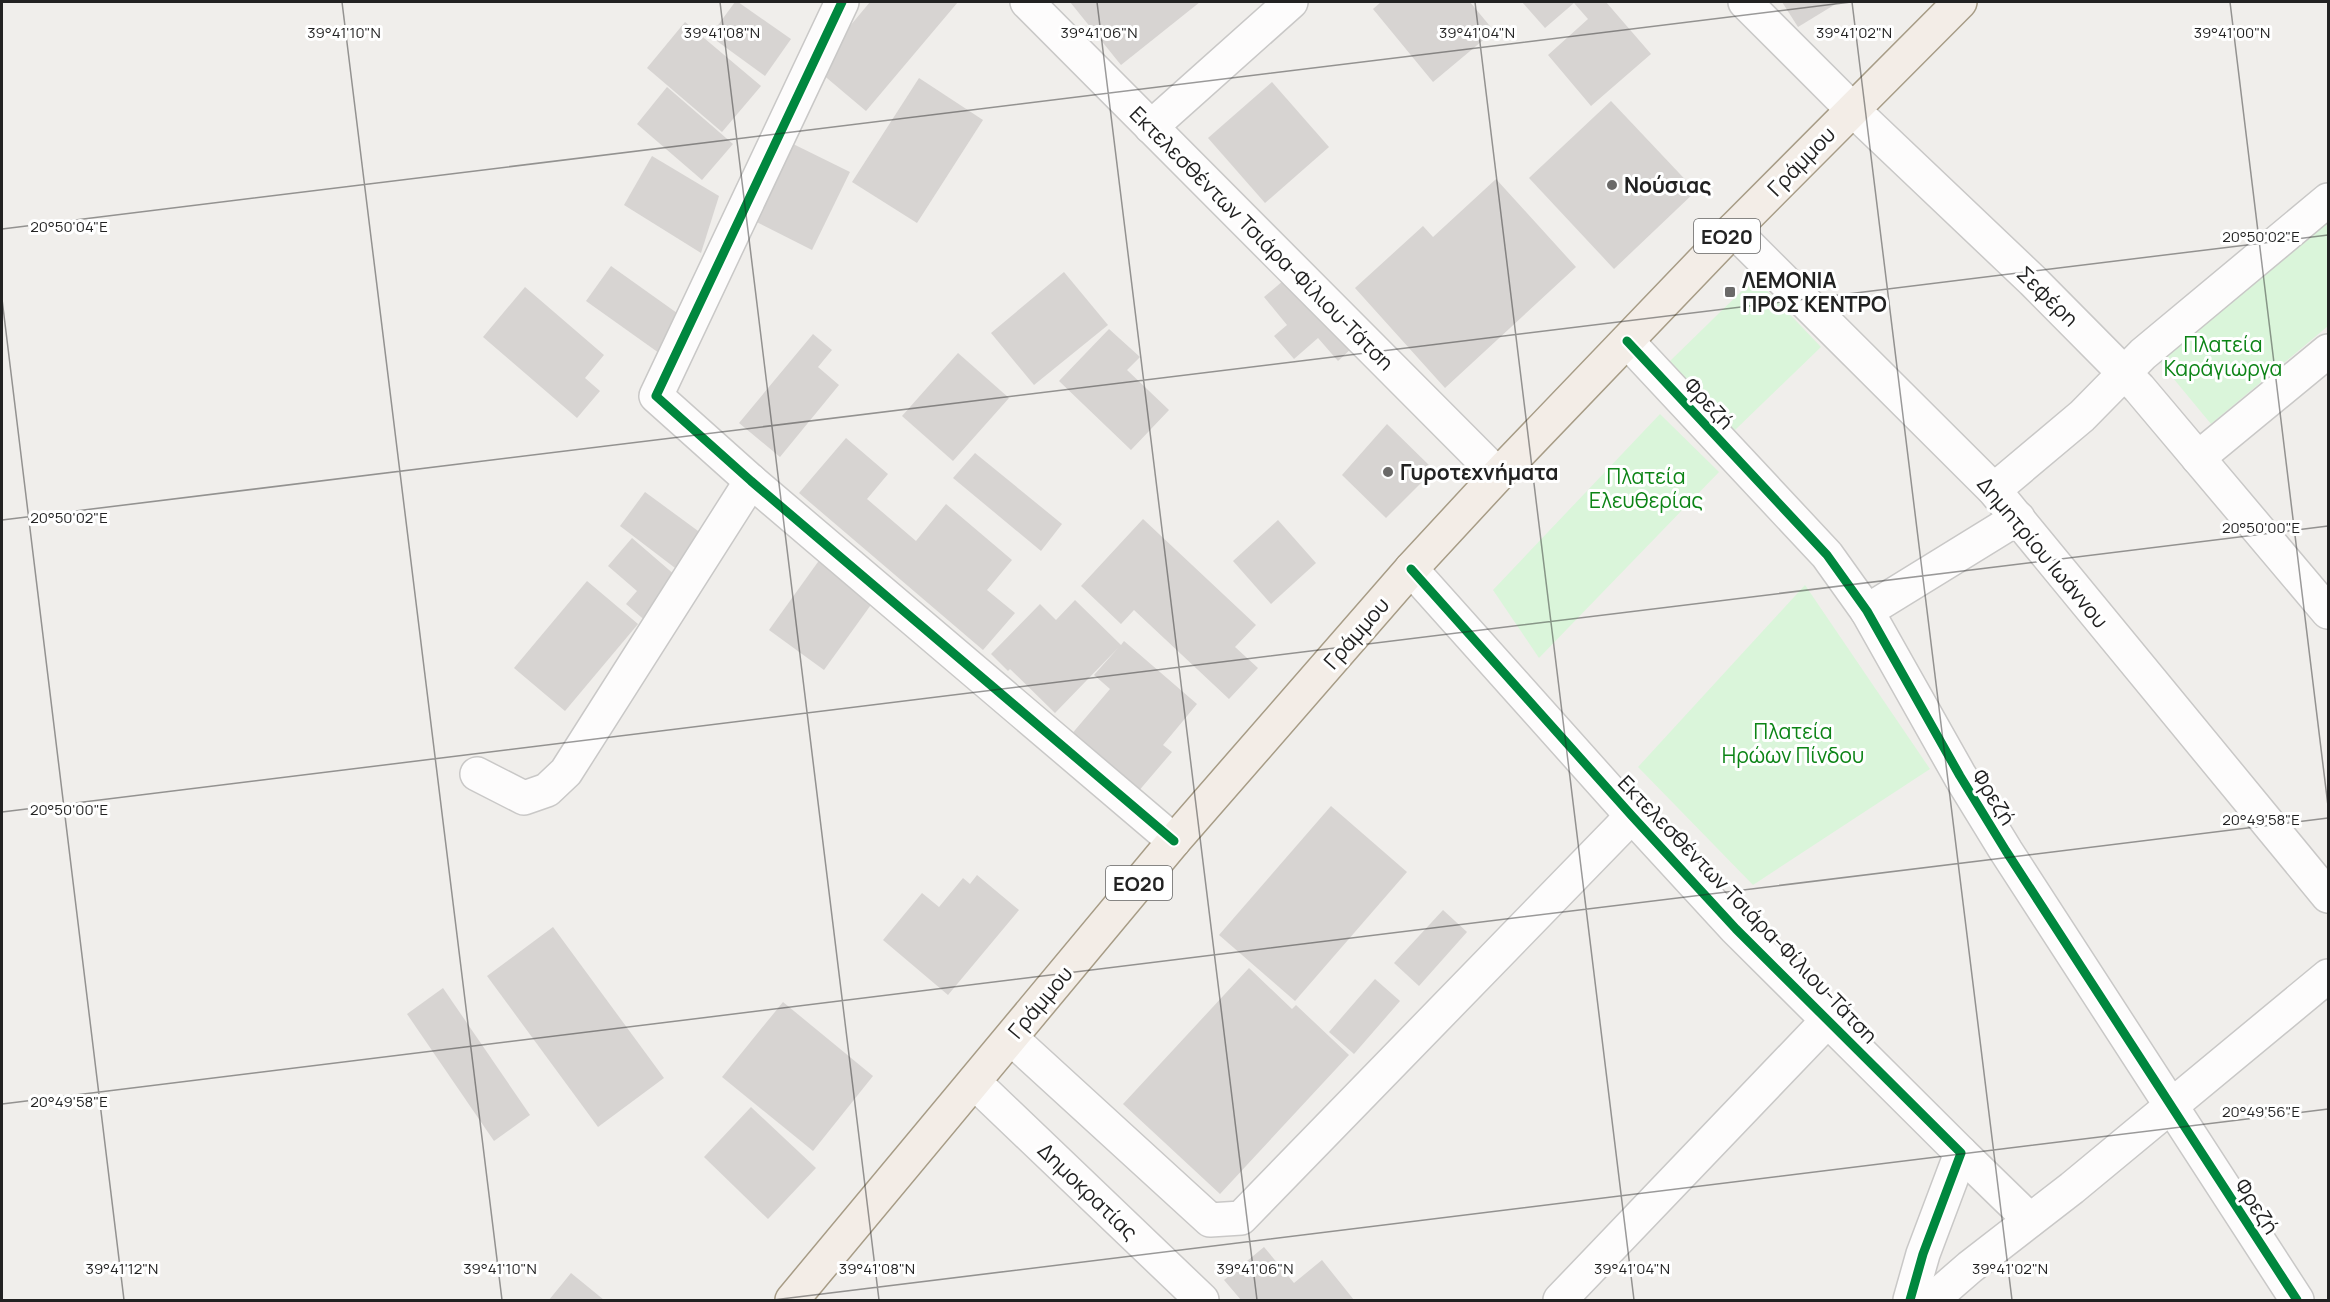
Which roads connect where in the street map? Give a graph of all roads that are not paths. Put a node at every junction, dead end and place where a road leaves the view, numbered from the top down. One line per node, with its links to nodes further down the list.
1 (842, 2): 15 (street)
2 (1027, 2): 7 (street, Εκτελεσθέντων Τσιάρα-Φίλιου-Τάτση)
3 (1291, 2): 7 (street)
4 (1745, 2): 6 (street, Σεφέρη)
5 (1960, 2): 6 (main road, Γράμμου / ΕΟ20)
6 (1852, 109): 9 (main road, Γράμμου / ΕΟ20); 12 (street, Σεφέρη)
7 (1151, 127): 14 (street, Εκτελεσθέντων Τσιάρα-Φίλιου-Τάτση)
8 (2328, 200): 12 (street)
9 (1733, 230): 10 (main road, Γράμμου / ΕΟ20); 16 (street, Δημητρίου Ιωάννου)
10 (1627, 341): 14 (main road, Γράμμου / ΕΟ20); 19 (street, Φρεζή)
11 (2328, 351): 13 (street)
12 (2124, 372): 13 (street, Σεφέρη); 16 (street)
13 (2198, 458): 20 (street, Σεφέρη)
14 (1498, 475): 18 (main road, Γράμμου / ΕΟ20)
15 (751, 481): 21 (street); 23 (street)
16 (1994, 490): 17 (street, Δημητρίου Ιωάννου)
17 (2018, 518): 19 (street); 24 (street, Δημητρίου Ιωάννου)
18 (1411, 569): 22 (street, Εκτελεσθέντων Τσιάρα-Φίλιου-Τάτση); 23 (main road, Γράμμου / ΕΟ20)
19 (1867, 611): 29 (street, Φρεζή)
20 (2328, 612)
21 (477, 774)
22 (1632, 816): 26 (street, Εκτελεσθέντων Τσιάρα-Φίλιου-Τάτση); 27 (street)
23 (1174, 841): 27 (main road, Γράμμου / ΕΟ20)
24 (2328, 896)
25 (2328, 976): 29 (street)
26 (1828, 1020): 30 (street, Εκτελεσθέντων Τσιάρα-Φίλιου-Τάτση); 34 (street)
27 (1011, 1038): 28 (main road, Γράμμου / ΕΟ20)
28 (974, 1082): 32 (main road, Γράμμου / ΕΟ20); 33 (street, Δημοκρατίας)
29 (2171, 1106): 31 (street); 37 (street, Φρεζή)
30 (1961, 1153): 31 (street, Εκτελεσθέντων Τσιάρα-Φίλιου-Τάτση); 35 (street)
31 (2030, 1220): 36 (street)
32 (792, 1300)
33 (1202, 1300)
34 (1560, 1300)
35 (1910, 1300)
36 (1932, 1300)
37 (2297, 1300)

